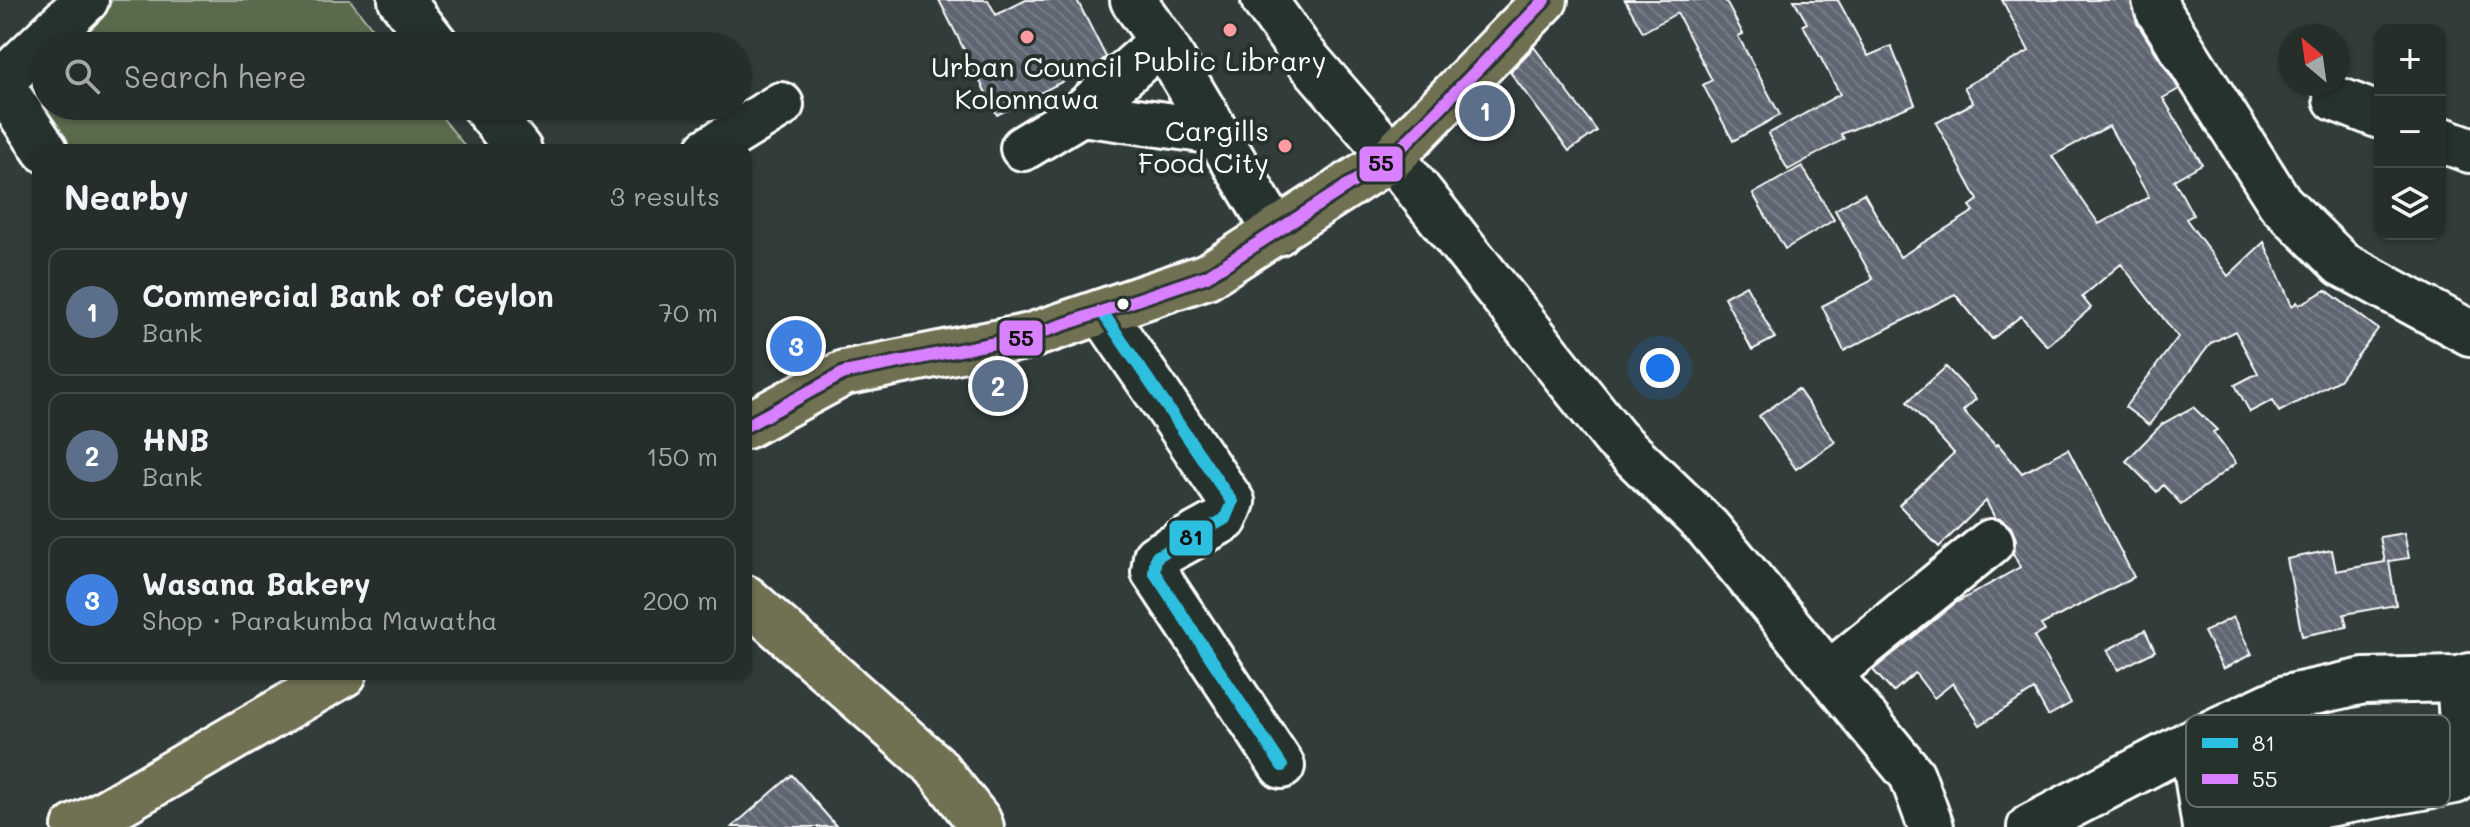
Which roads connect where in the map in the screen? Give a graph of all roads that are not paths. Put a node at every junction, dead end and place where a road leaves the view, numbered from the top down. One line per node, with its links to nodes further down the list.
1 (86, 0): 7 (street)
2 (401, 0): 8 (street)
3 (1133, 0): 9 (street)
4 (1264, 0): 22 (street)
5 (1545, 0): 22 (main road)
6 (2155, 0): 25 (street)
7 (53, 32)
8 (426, 32)
9 (1162, 41): 14 (street); 17 (street)
10 (32, 52): 11 (street)
11 (0, 83): 18 (street)
12 (2336, 99): 15 (street)
13 (781, 105): 20 (street)
14 (1081, 113): 17 (street); 21 (street)
15 (2374, 114)
16 (495, 120): 19 (street)
17 (1216, 132): 23 (street)
18 (41, 144)
19 (514, 144)
20 (718, 144)
21 (1023, 148)
22 (1392, 157): 23 (main road); 29 (street)
23 (1277, 233): 24 (main road)
24 (1102, 312): 26 (main road); 34 (street)
25 (2470, 333)
26 (752, 423)
27 (1991, 542): 29 (street)
28 (752, 603): 40 (main road)
29 (1830, 673): 41 (street)
30 (2464, 677): 32 (street); 35 (street)
31 (334, 680): 38 (main road)
32 (2250, 715)
33 (2186, 745): 42 (street)
34 (1282, 766)
35 (2450, 782)
36 (2368, 807): 37 (street)
37 (2348, 813): 39 (street)
38 (90, 824)
39 (2205, 826)
40 (981, 827)
41 (1931, 827)
42 (2030, 827)

